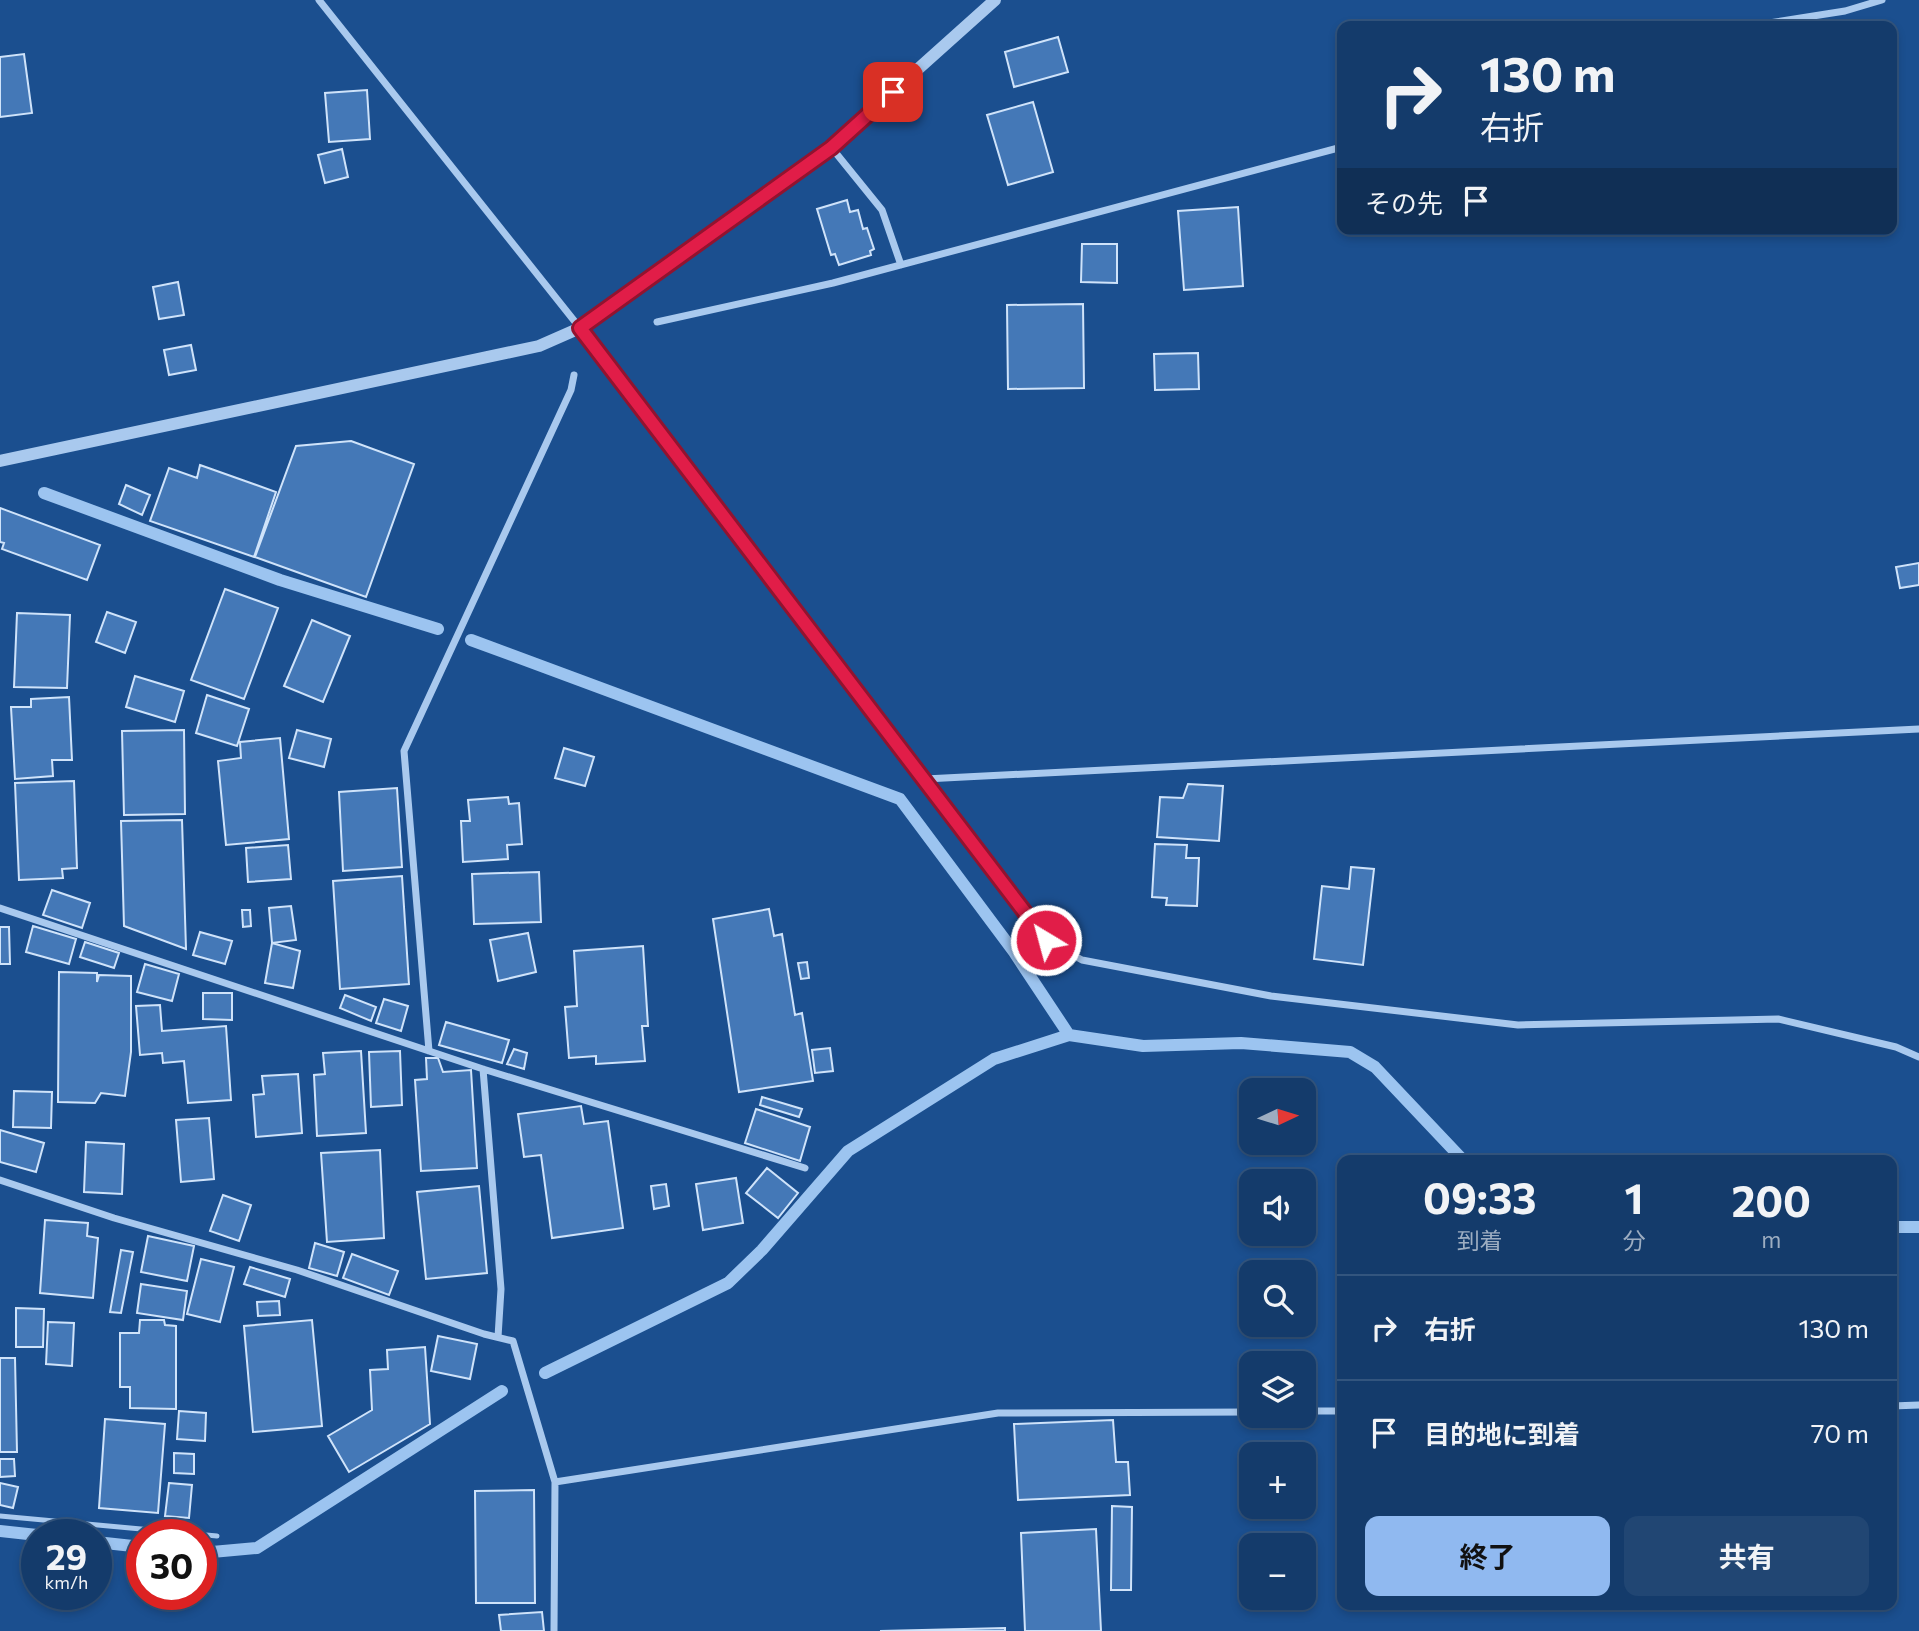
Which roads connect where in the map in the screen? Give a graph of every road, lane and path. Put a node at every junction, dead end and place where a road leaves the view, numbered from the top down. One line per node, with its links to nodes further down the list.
1 (319, 0): 9 (street)
2 (995, 0): 5 (street)
3 (1882, 0): 4 (street)
4 (1782, 21)
5 (831, 148): 7 (street); 9 (street)
6 (1337, 148): 7 (street)
7 (901, 265): 8 (street)
8 (657, 322)
9 (580, 328): 11 (street); 13 (street)
10 (574, 375): 15 (street)
11 (0, 461)
12 (1919, 729): 13 (street)
13 (925, 779): 16 (street)
14 (0, 908): 15 (street)
15 (429, 1051): 17 (street)
16 (1919, 1057)
17 (482, 1069): 18 (street); 20 (street)
18 (805, 1168)
19 (0, 1180): 20 (street)
20 (498, 1337): 26 (street)
21 (1919, 1405): 22 (street)
22 (1897, 1406)
23 (1316, 1411): 24 (street)
24 (1337, 1411)
25 (1239, 1412): 26 (street)
26 (555, 1482): 29 (street)
27 (0, 1516): 28 (lane)
28 (126, 1528)
29 (554, 1631)

